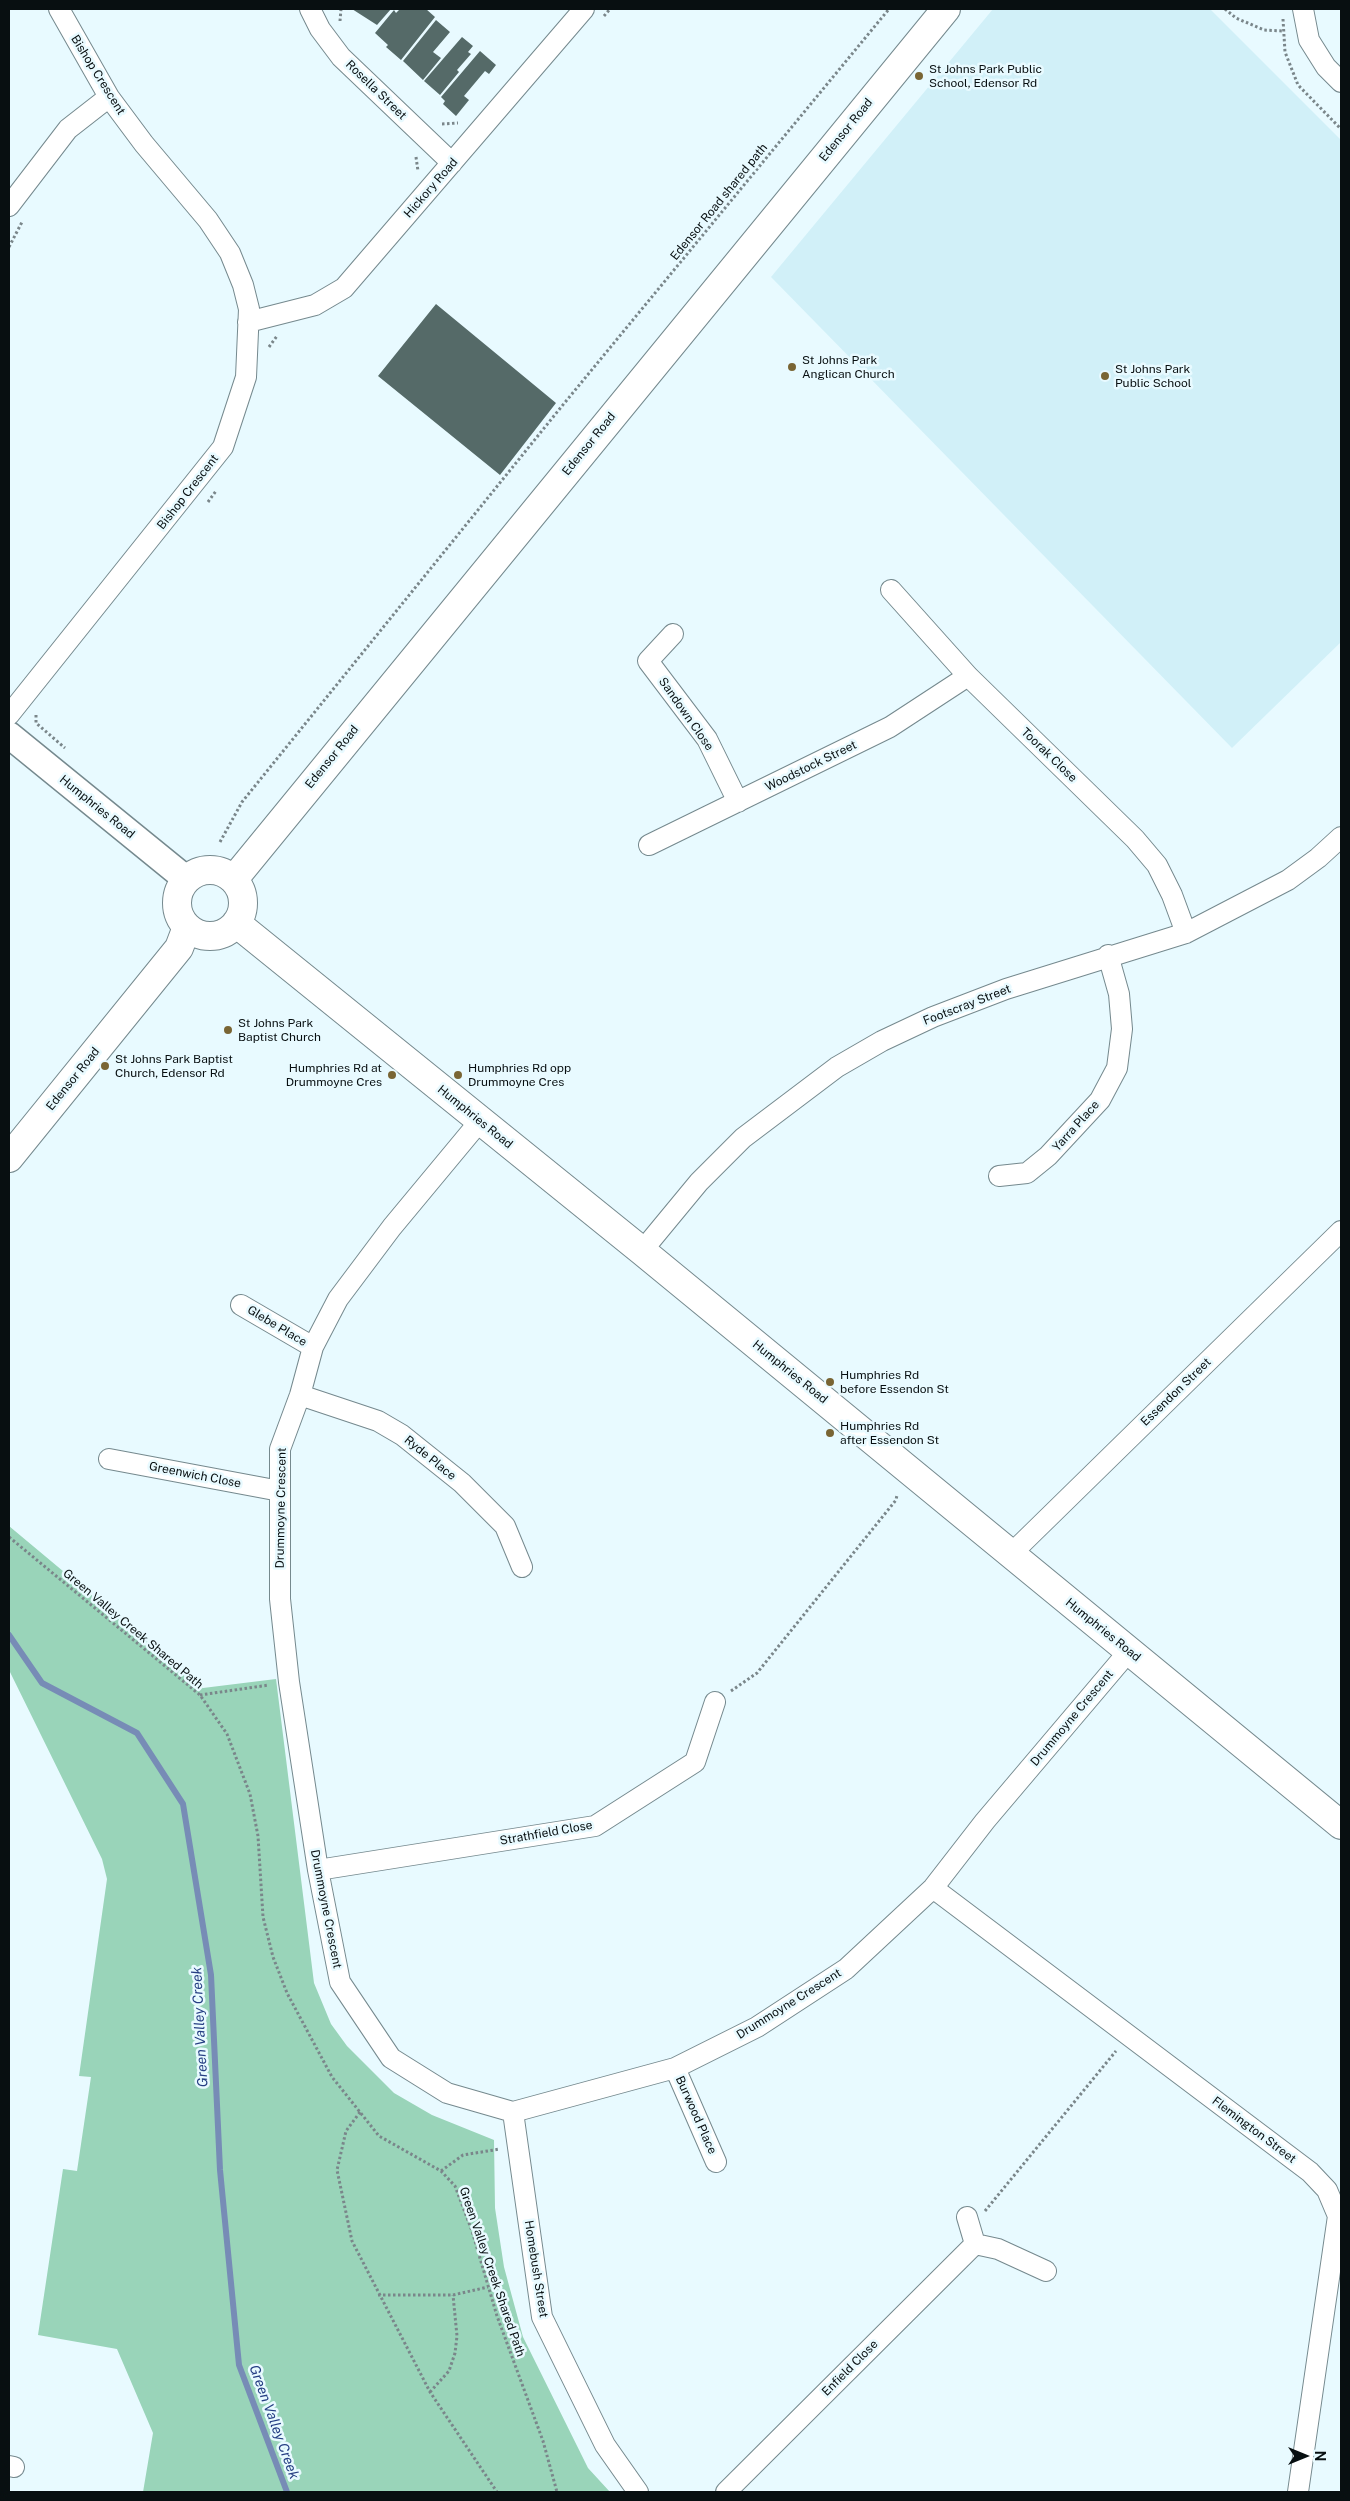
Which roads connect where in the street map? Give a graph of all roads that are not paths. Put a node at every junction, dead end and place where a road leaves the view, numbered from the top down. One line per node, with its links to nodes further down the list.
1 (59, 9): 7 (street, Bishop Crescent)
2 (310, 9): 8 (street, Rosella Street)
3 (584, 9): 8 (street, Hickory Road)
4 (946, 9): 20 (main road, Edensor Road)
5 (1303, 9): 6 (street)
6 (1341, 82)
7 (109, 97): 9 (street); 10 (street, Bishop Crescent)
8 (452, 163): 10 (street, Hickory Road)
9 (9, 206)
10 (248, 322): 14 (street, Bishop Crescent)
11 (891, 590): 13 (street, Toorak Close)
12 (674, 634): 16 (street, Sandown Close)
13 (968, 676): 16 (street, Woodstock Street); 23 (street, Toorak Close)
14 (9, 716)
15 (9, 735): 19 (street, Humphries Road)
16 (738, 802): 18 (street, Woodstock Street)
17 (1341, 837): 23 (street, Footscray Street)
18 (648, 845)
19 (186, 879): 20 (main road); 22 (main road)
20 (234, 879): 21 (main road)
21 (236, 923): 22 (main road); 25 (main road, Humphries Road)
22 (187, 927): 26 (main road, Edensor Road)
23 (1186, 933): 24 (street, Footscray Street)
24 (1108, 955): 27 (street, Yarra Place); 29 (street, Footscray Street)
25 (480, 1122): 29 (main road, Humphries Road); 31 (street, Drummoyne Crescent)
26 (9, 1158)
27 (999, 1176)
28 (1341, 1231): 35 (street, Essendon Street)
29 (642, 1251): 35 (main road, Humphries Road)
30 (241, 1305): 31 (street, Glebe Place)
31 (313, 1347): 32 (street, Drummoyne Crescent)
32 (300, 1395): 34 (street, Drummoyne Crescent); 36 (street, Ryde Place)
33 (109, 1459): 34 (street, Greenwich Close)
34 (280, 1492): 40 (street, Drummoyne Crescent)
35 (1011, 1554): 37 (main road, Humphries Road)
36 (522, 1567)
37 (1129, 1652): 39 (main road, Humphries Road); 41 (street, Drummoyne Crescent)
38 (715, 1702): 40 (street, Strathfield Close)
39 (1341, 1825)
40 (318, 1870): 43 (street, Drummoyne Crescent)
41 (933, 1888): 42 (street, Drummoyne Crescent); 48 (street, Flemington Street)
42 (675, 2068): 43 (street, Drummoyne Crescent); 44 (street, Burwood Place)
43 (513, 2112): 46 (street, Homebush Street)
44 (716, 2162)
45 (1046, 2271): 47 (street, Enfield Close)
46 (638, 2492)
47 (726, 2492)
48 (1298, 2492)

